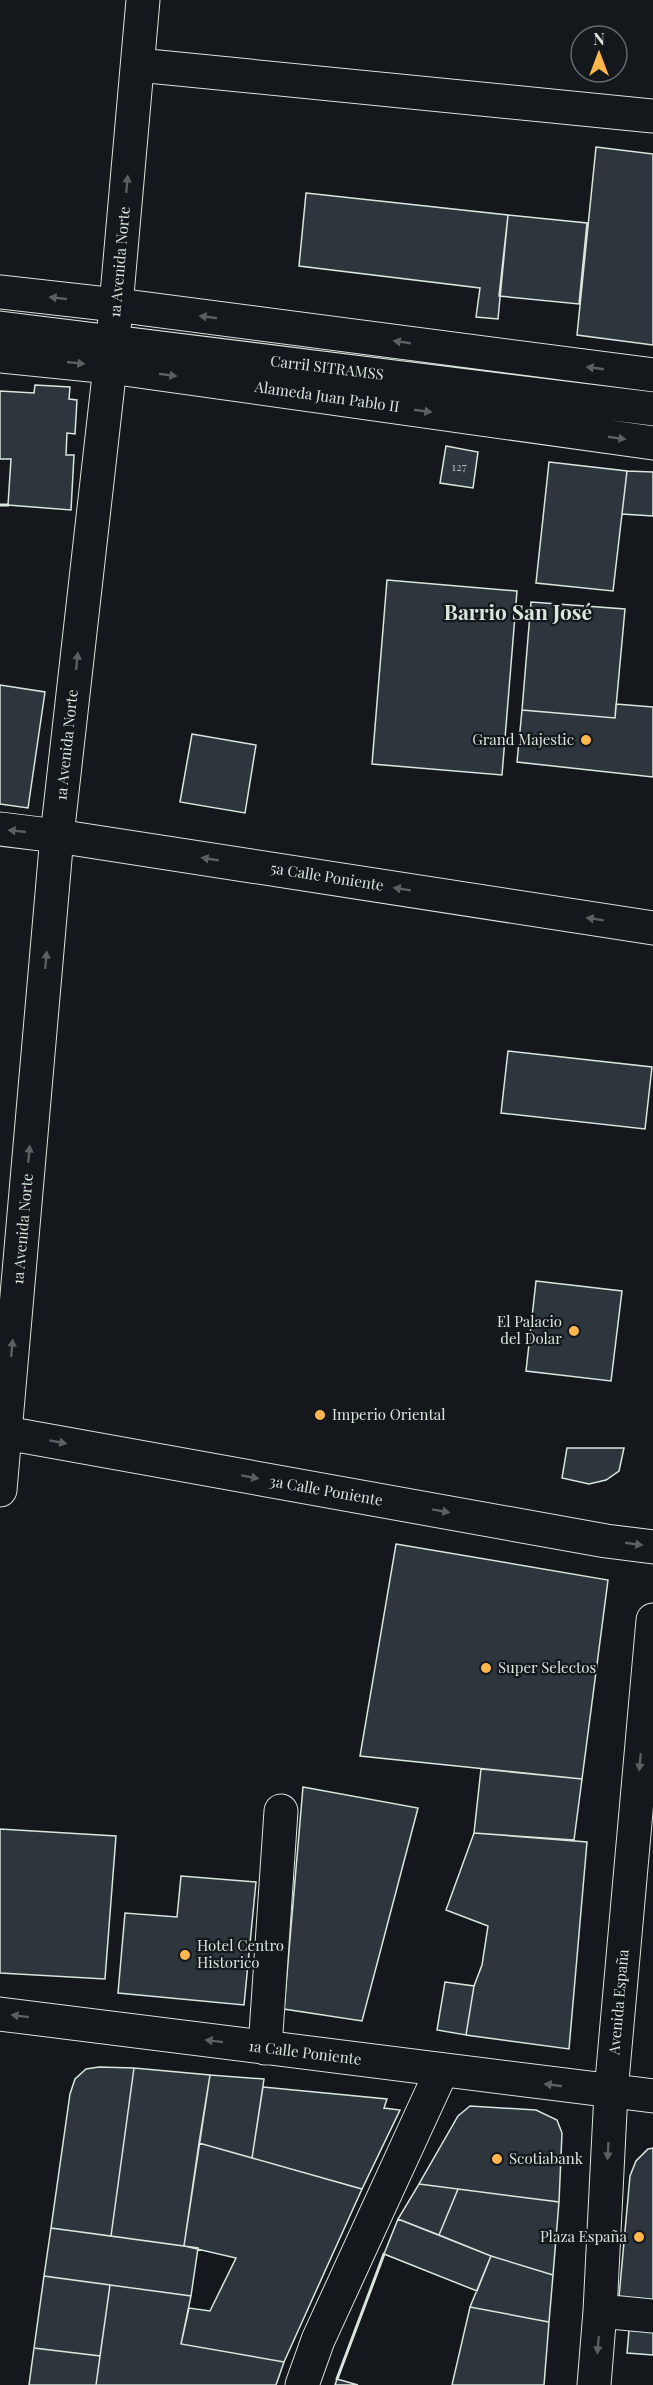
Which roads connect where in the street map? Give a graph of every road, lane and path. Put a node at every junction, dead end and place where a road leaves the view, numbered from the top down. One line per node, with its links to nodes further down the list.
1 (143, 0): 2 (main road, 1a Avenida Norte)
2 (138, 65): 3 (main road); 5 (main road, 1a Avenida Norte, one-way to 2)
3 (653, 116)
4 (0, 292): 5 (main road, one-way to 4)
5 (116, 305): 7 (main road, 1a Avenida Norte); 9 (main road, one-way to 5)
6 (0, 328): 7 (main road, Carril SITRAMSS)
7 (112, 354): 8 (main road, Alameda Juan Pablo II, one-way to 7); 10 (main road, Carril SITRAMSS); 11 (main road, Alameda Juan Pablo II, one-way to 11); 13 (main road, 1a Avenida Norte, one-way to 7)
8 (0, 356)
9 (653, 375)
10 (653, 409)
11 (653, 443)
12 (0, 829): 13 (main road, 5a Calle Poniente, one-way to 12)
13 (57, 836): 14 (main road, 5a Calle Poniente, one-way to 13); 15 (main road, 1a Avenida Norte, one-way to 13)
14 (653, 928)
15 (2, 1433): 16 (main road, 1a Avenida Norte); 17 (main road, 3a Calle Poniente, one-way to 17)
16 (0, 1490)
17 (653, 1547)
18 (653, 1620): 20 (main road, Avenida España, one-way to 20)
19 (281, 1811): 22 (main road)
20 (643, 1839): 24 (main road, Avenida España)
21 (0, 2014): 22 (main road, 1a Calle Poniente, one-way to 21)
22 (265, 2048): 23 (main road, 1a Calle Poniente)
23 (442, 2070): 24 (main road, 1a Calle Poniente, one-way to 23); 28 (main road)
24 (611, 2092): 25 (main road, 1a Calle Poniente); 26 (main road, Avenida España, one-way to 26)
25 (653, 2097)
26 (600, 2311): 27 (main road); 29 (main road, Avenida España, one-way to 29)
27 (653, 2316)
28 (302, 2385)
29 (594, 2385)

